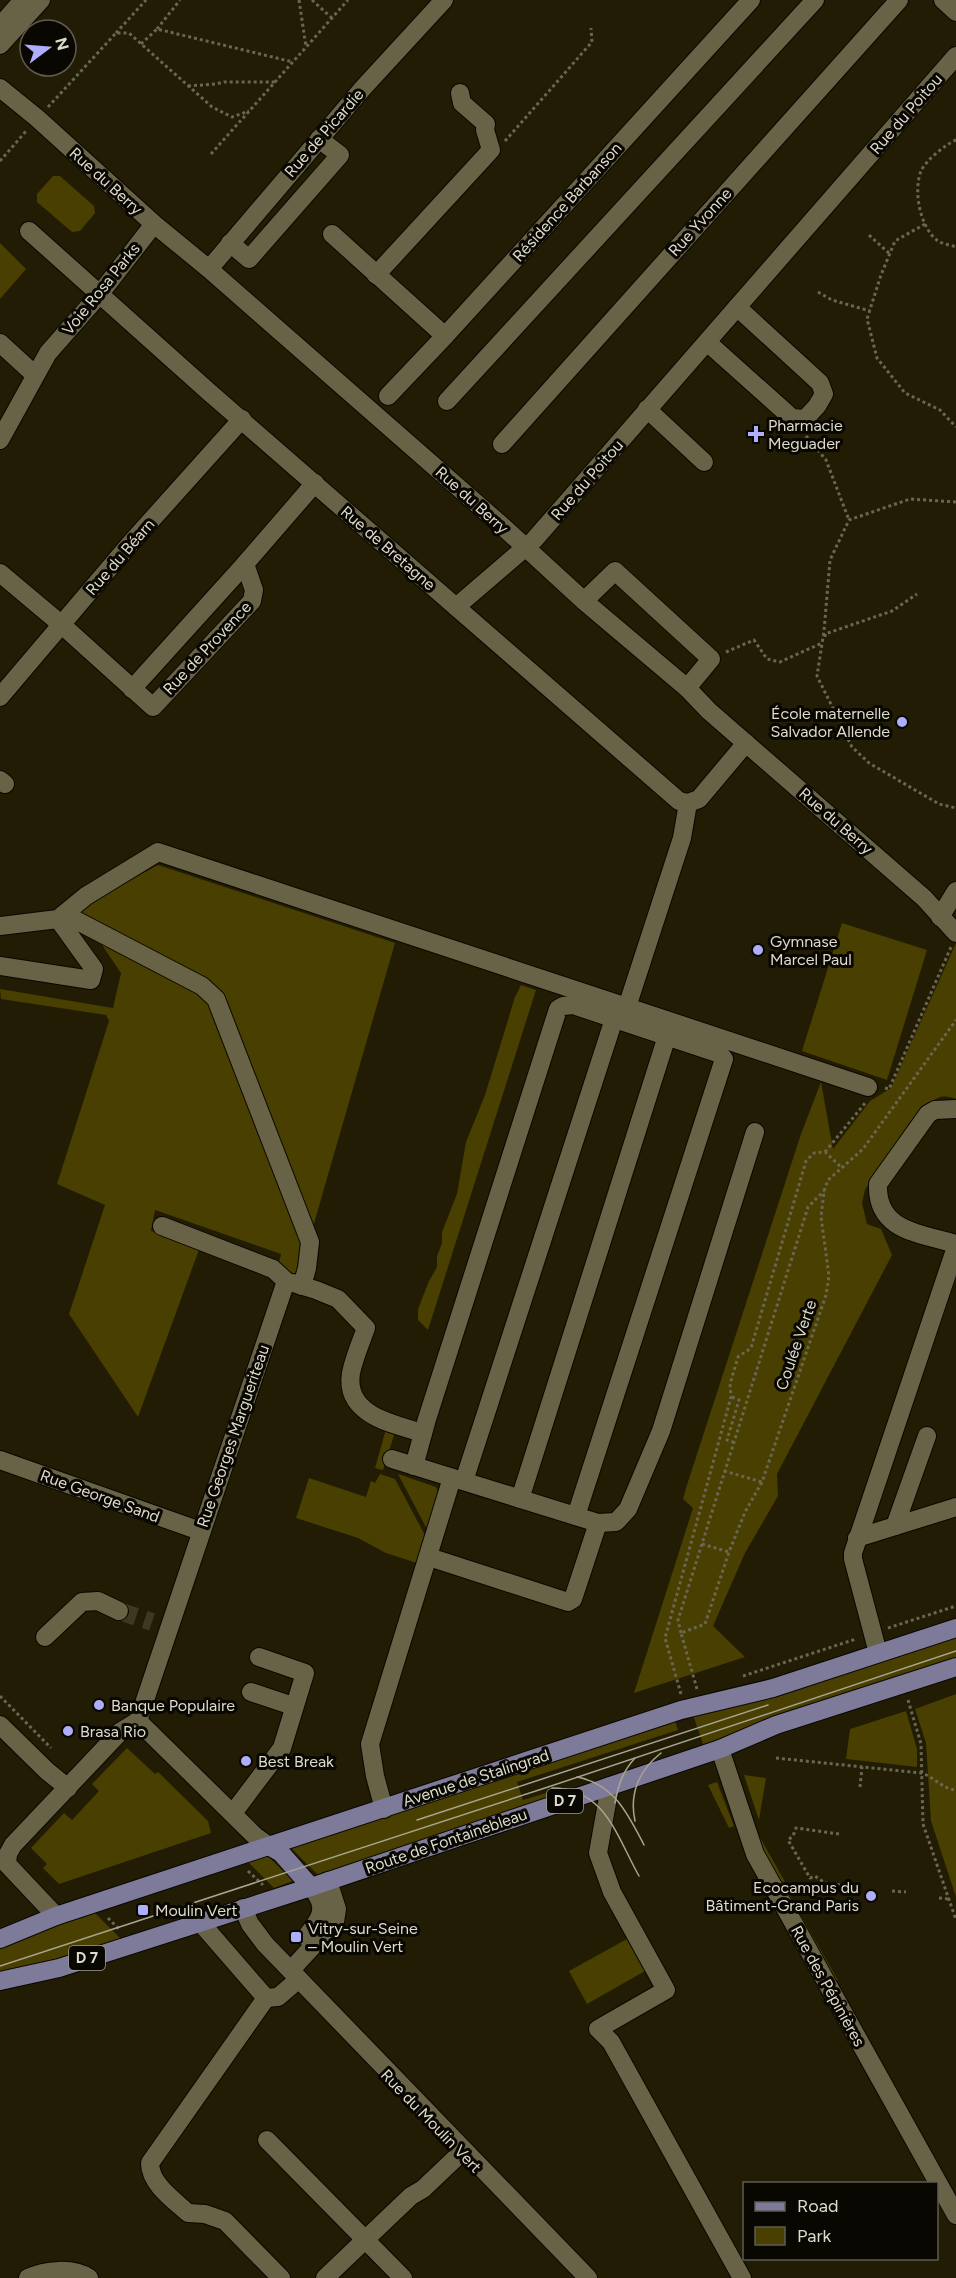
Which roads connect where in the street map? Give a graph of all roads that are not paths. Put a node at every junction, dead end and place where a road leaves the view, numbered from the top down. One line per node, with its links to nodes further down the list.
1 (23, 0): 9 (street)
2 (41, 0): 10 (street)
3 (444, 0): 14 (street, Rue de Picardie)
4 (751, 0): 23 (street, Résidence Barbanson)
5 (815, 0): 28 (street)
6 (899, 0): 32 (street, Rue Yvonne)
7 (943, 0): 8 (street)
8 (956, 12)
9 (0, 26)
10 (0, 45)
11 (955, 60): 22 (street, Rue du Poitou)
12 (0, 88): 15 (street, Rue du Berry)
13 (460, 93): 20 (street)
14 (319, 139): 18 (street, Rue de Picardie); 18 (street)
15 (153, 224): 19 (street, Rue du Berry); 21 (street, Voie Rosa Parks)
16 (29, 231): 21 (street, Rue de Bretagne)
17 (332, 234): 20 (street)
18 (230, 243): 19 (street, Rue de Picardie)
19 (209, 269): 35 (street, Rue du Berry)
20 (376, 275): 23 (street)
21 (99, 295): 26 (street, Voie Rosa Parks); 30 (street, Rue de Bretagne)
22 (737, 307): 24 (street, Rue du Poitou); 24 (street)
23 (445, 336): 27 (street, Résidence Barbanson)
24 (707, 342): 29 (street, Rue du Poitou)
25 (0, 343): 26 (street)
26 (35, 375): 31 (street)
27 (388, 396)
28 (447, 401)
29 (647, 409): 33 (street); 35 (street, Rue du Poitou)
30 (242, 419): 34 (street, Rue de Bretagne); 40 (street, Rue du Béarn)
31 (0, 440)
32 (502, 444)
33 (704, 462)
34 (315, 483): 36 (street); 39 (street, Rue de Bretagne)
35 (525, 548): 38 (street, Rue du Berry); 39 (street, Rue du Poitou)
36 (245, 564): 42 (street); 42 (street, Rue de Provence)
37 (4, 585): 40 (street, Rue de Provence)
38 (584, 601): 41 (street, Rue du Berry); 41 (street)
39 (456, 607): 45 (street, Rue de Bretagne)
40 (62, 625): 42 (street, Rue de Provence); 43 (street, Rue du Béarn)
41 (687, 688): 44 (street, Rue du Berry)
42 (132, 689)
43 (0, 697)
44 (746, 743): 45 (street); 48 (street, Rue du Berry)
45 (688, 803): 52 (street)
46 (956, 891): 48 (street)
47 (61, 916): 49 (street); 51 (street); 52 (street); 59 (street, Rue Georges Margueriteau)
48 (940, 917): 50 (street, Rue du Berry)
49 (0, 926)
50 (955, 937)
51 (0, 966)
52 (620, 1013): 53 (street); 54 (street); 60 (street); 65 (street)
53 (668, 1036): 66 (street); 68 (street)
54 (873, 1087)
55 (956, 1109): 58 (street)
56 (755, 1132): 69 (street)
57 (162, 1226): 59 (street)
58 (956, 1245): 72 (street)
59 (294, 1283): 60 (street); 71 (street, Rue Georges Margueriteau)
60 (423, 1433): 64 (street)
61 (927, 1436): 70 (street)
62 (392, 1459): 64 (street)
63 (0, 1460): 71 (street, Rue George Sand)
64 (414, 1466): 65 (street)
65 (458, 1480): 66 (street); 73 (street)
66 (520, 1499): 68 (street)
67 (956, 1507): 70 (street)
68 (576, 1516): 69 (street)
69 (597, 1523): 73 (street)
70 (895, 1526): 72 (street)
71 (200, 1531): 82 (street, Rue Georges Margueriteau)
72 (857, 1538): 77 (street)
73 (429, 1557): 87 (street)
74 (119, 1611): 76 (street)
75 (956, 1628): 77 (main road, Avenue de Stalingrad)
76 (45, 1637)
77 (878, 1653): 87 (main road, Avenue de Stalingrad)
78 (260, 1657): 81 (street)
79 (956, 1667): 84 (main road, Route de Fontainebleau / D 7)
80 (251, 1692): 81 (street)
81 (293, 1706): 88 (street)
82 (138, 1720): 86 (street); 88 (street)
83 (0, 1725): 86 (street)
84 (720, 1749): 85 (main road, Route de Fontainebleau / D 7); 100 (street, Rue des Pépinières)
85 (610, 1786): 90 (main road, Route de Fontainebleau / D 7); 110 (street)
86 (68, 1788): 92 (street)
87 (384, 1809): 89 (main road, Avenue de Stalingrad)
88 (233, 1813): 89 (street)
89 (269, 1846): 90 (main road); 92 (main road, Avenue de Stalingrad)
90 (320, 1884): 91 (main road, Route de Fontainebleau / D 7); 95 (street)
91 (243, 1908): 93 (main road, Route de Fontainebleau / D 7); 95 (street, Rue du Moulin Vert)
92 (56, 1916): 94 (main road, Avenue de Stalingrad)
93 (200, 1922): 96 (main road, Route de Fontainebleau / D 7); 97 (street)
94 (0, 1939)
95 (292, 1973): 97 (street); 99 (street, Rue du Moulin Vert)
96 (0, 1981)
97 (267, 1998): 106 (street)
98 (267, 2140): 103 (street)
99 (463, 2151): 103 (street); 109 (street, Rue du Moulin Vert)
100 (938, 2182)
101 (938, 2183): 102 (street, Rue des Pépinières)
102 (956, 2215)
103 (365, 2240): 107 (street); 108 (street)
104 (31, 2277): 105 (street)
105 (89, 2278)
106 (281, 2278)
107 (325, 2278)
108 (403, 2278)
109 (586, 2278)
110 (742, 2278)

